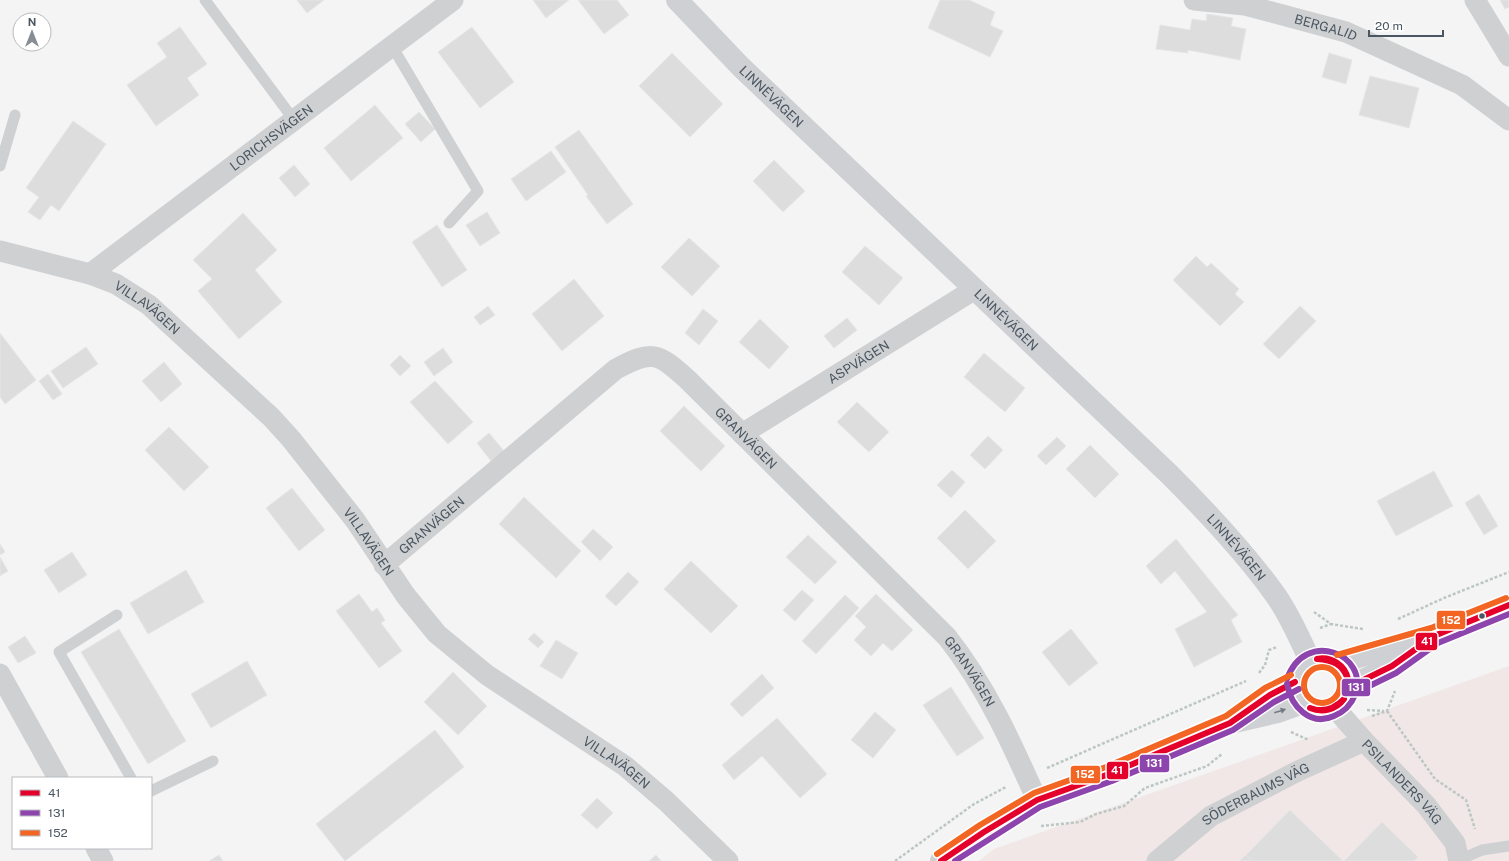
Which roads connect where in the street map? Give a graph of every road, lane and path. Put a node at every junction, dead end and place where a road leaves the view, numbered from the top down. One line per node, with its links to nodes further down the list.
1 (205, 0): 9 (lane)
2 (453, 0): 6 (street, LORICHSVÄGEN)
3 (677, 0): 15 (street, LINNÉVÄGEN)
4 (1194, 0): 10 (street, BERGALID)
5 (1475, 0): 7 (street)
6 (392, 46): 9 (street, LORICHSVÄGEN); 12 (lane)
7 (1509, 56)
8 (15, 115): 11 (lane)
9 (294, 120): 14 (street, LORICHSVÄGEN)
10 (1509, 120)
11 (0, 166)
12 (450, 223)
13 (0, 251): 14 (street, VILLAVÄGEN)
14 (90, 274): 17 (street, VILLAVÄGEN)
15 (975, 289): 16 (street, ASPVÄGEN); 24 (street, LINNÉVÄGEN)
16 (742, 434): 17 (street, GRANVÄGEN); 40 (street, GRANVÄGEN)
17 (384, 565): 51 (street, VILLAVÄGEN)
18 (1509, 572): 21 (path)
19 (1509, 605): 23 (street)
20 (117, 615): 42 (lane)
21 (1396, 620)
22 (1369, 629): 24 (path)
23 (1434, 636): 26 (street); 31 (street)
24 (1299, 638): 25 (street, LINNÉVÄGEN); 28 (path)
25 (1310, 660): 26 (street); 30 (street)
26 (1339, 663): 31 (street)
27 (0, 674): 41 (street)
28 (1256, 676)
29 (1249, 679): 40 (path)
30 (1295, 682): 32 (street); 34 (street)
31 (1349, 687): 33 (street)
32 (1303, 703): 33 (street); 34 (street, one-way to 32)
33 (1342, 716): 37 (street, PSILANDERS VÄG); 48 (path)
34 (1230, 723): 44 (street)
35 (1286, 730): 36 (path)
36 (1312, 742)
37 (1364, 742): 49 (street, PSILANDERS VÄG); 54 (street, SÖDERBAUMS VÄG)
38 (1224, 753): 45 (path)
39 (213, 761): 43 (lane)
40 (1026, 776): 44 (street, GRANVÄGEN); 52 (path)
41 (57, 777)
42 (130, 777)
43 (152, 792)
44 (1037, 800): 53 (street)
45 (1034, 828)
46 (1509, 846): 48 (lane)
47 (97, 849): 50 (street)
48 (1482, 850): 49 (lane)
49 (1459, 860)
50 (103, 861)
51 (728, 861)
52 (895, 861)
53 (941, 861)
54 (1157, 861)

